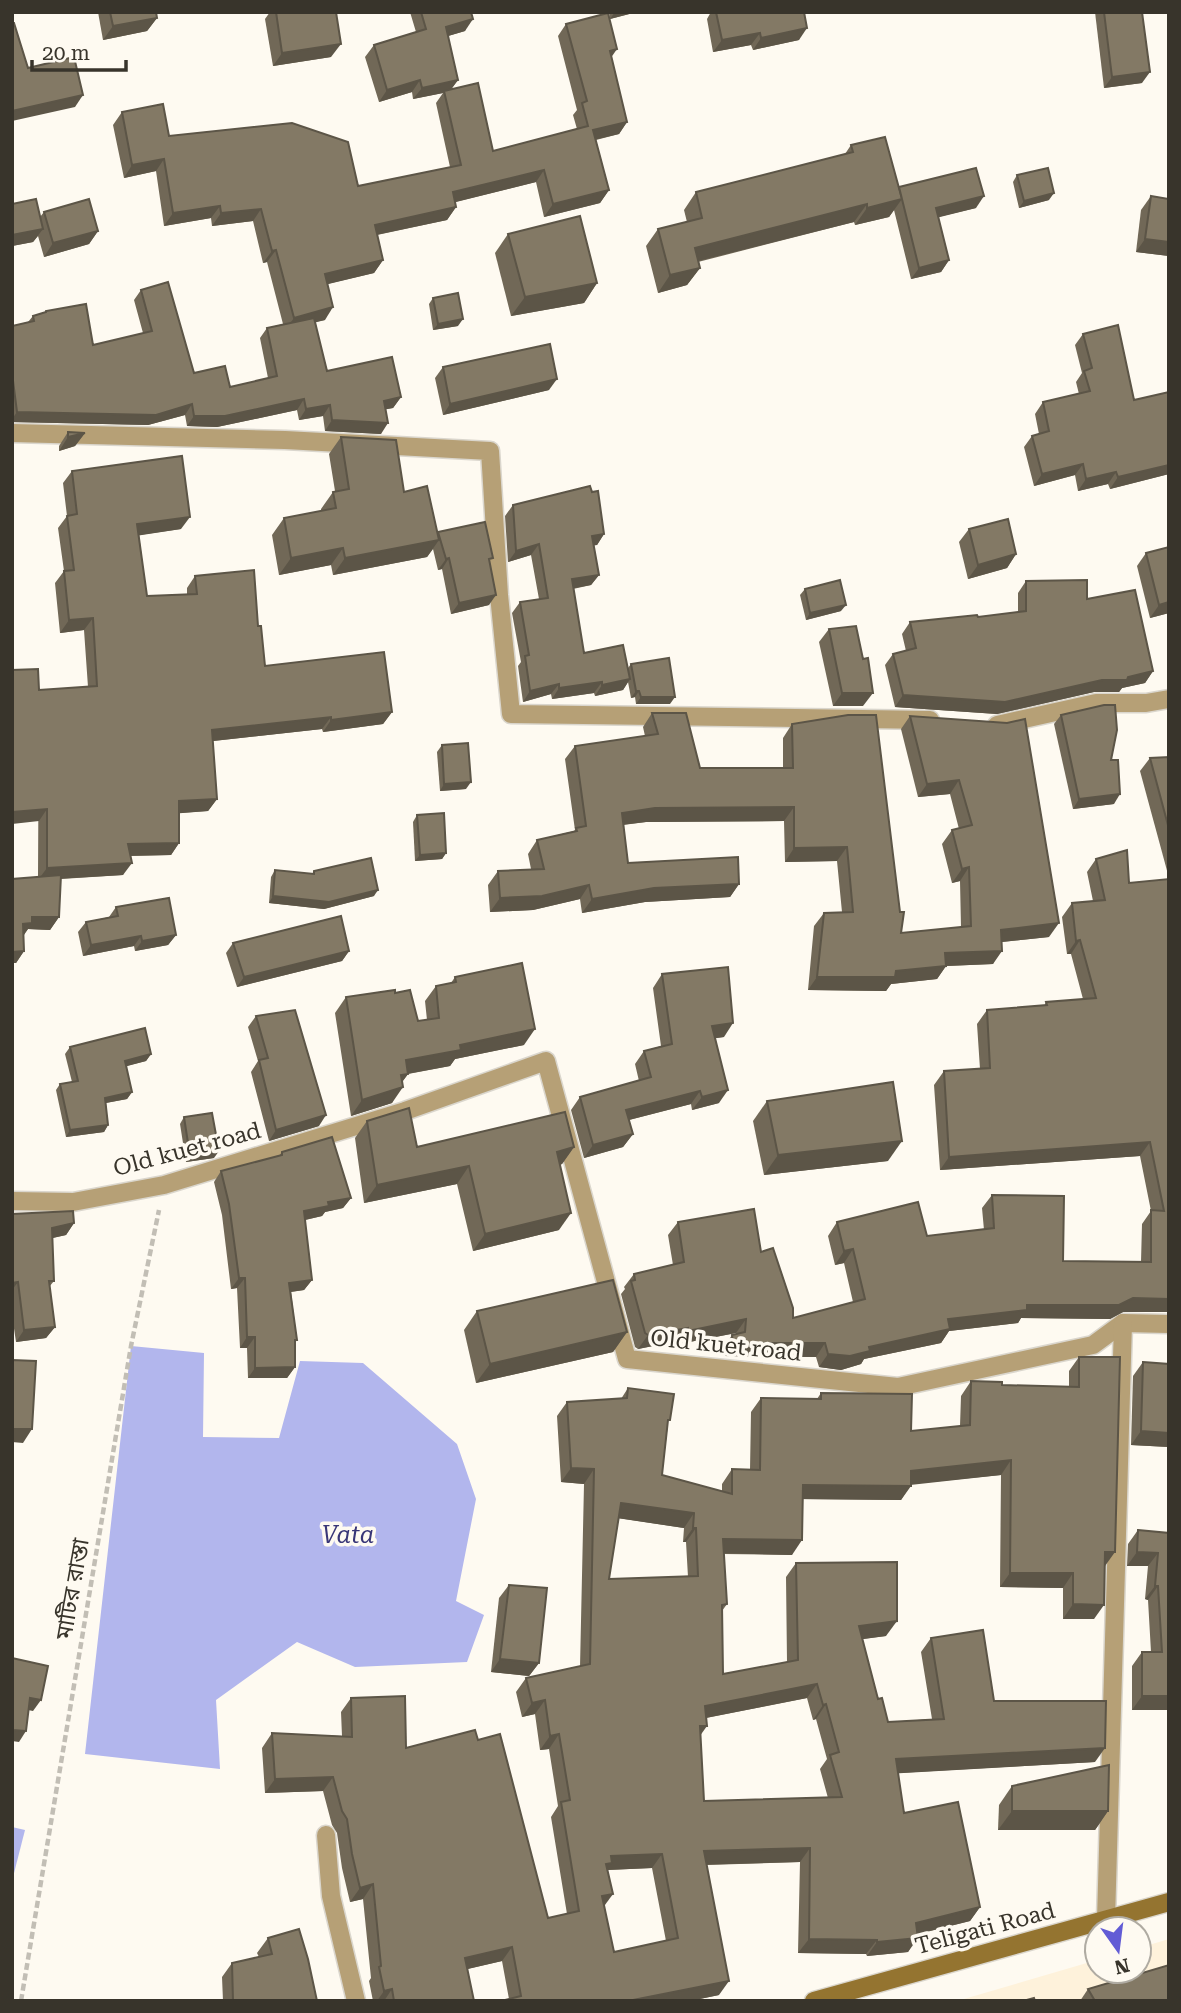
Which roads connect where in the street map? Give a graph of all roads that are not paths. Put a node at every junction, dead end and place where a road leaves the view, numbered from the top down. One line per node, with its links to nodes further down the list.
1 (12, 433): 3 (street)
2 (1169, 699): 4 (street)
3 (945, 721)
4 (985, 724)
5 (12, 1201): 6 (street, Old kuet road)
6 (1123, 1323): 7 (street); 10 (street)
7 (1169, 1324)
8 (326, 1835): 13 (street)
9 (1169, 1902): 11 (main road, Teligati Road)
10 (1106, 1915)
11 (1124, 1915)
12 (1083, 1926): 14 (main road, Teligati Road)
13 (356, 2001)
14 (814, 2001)

